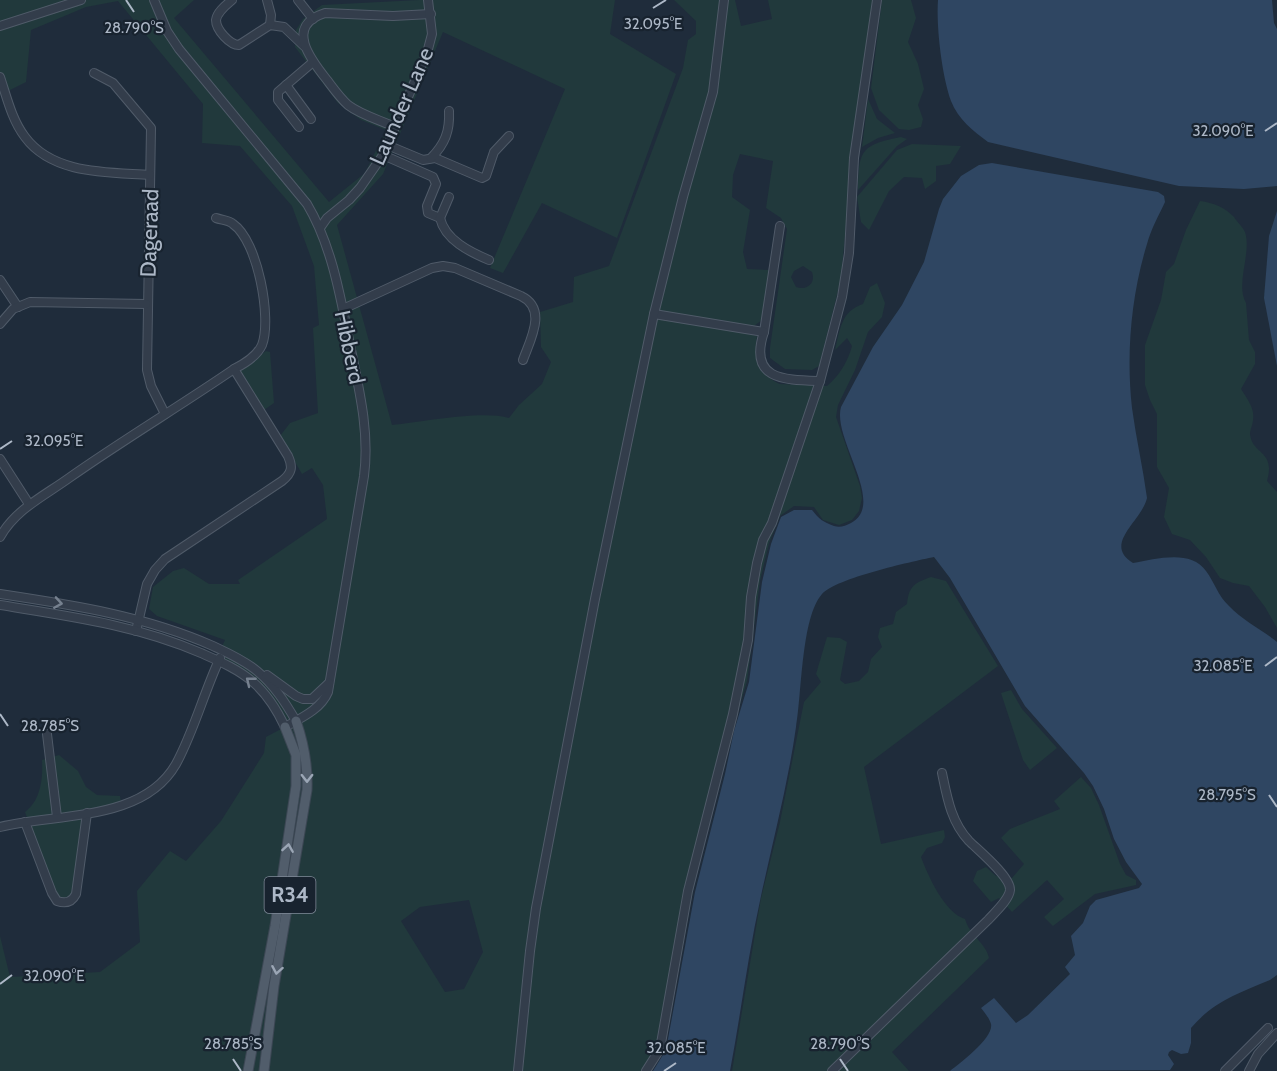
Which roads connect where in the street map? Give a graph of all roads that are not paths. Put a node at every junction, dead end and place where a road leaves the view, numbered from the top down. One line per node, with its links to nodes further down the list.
1 (81, 0): 12 (street)
2 (154, 0): 31 (street, Hibberd)
3 (232, 0): 11 (street)
4 (267, 0): 11 (street)
5 (428, 0): 9 (street, Launder Lane)
6 (724, 0): 37 (street)
7 (877, 0): 42 (street)
8 (303, 2): 10 (street)
9 (430, 14): 10 (street); 20 (street, Launder Lane)
10 (313, 19): 13 (street)
11 (270, 24): 13 (street)
12 (0, 26)
13 (304, 46): 14 (street)
14 (313, 62): 17 (street); 20 (street)
15 (94, 74): 26 (street, Dageraad)
16 (0, 77): 26 (street)
17 (286, 85): 19 (street); 21 (street)
18 (449, 111): 25 (street)
19 (311, 119)
20 (395, 127): 23 (street, Launder Lane)
21 (299, 128)
22 (509, 136): 25 (street)
23 (387, 145): 24 (street, Launder Lane); 25 (street)
24 (383, 155): 29 (street); 31 (street, Launder Lane)
25 (431, 158)
26 (150, 175): 34 (street, Dageraad)
27 (449, 197): 29 (street)
28 (216, 218): 41 (street)
29 (440, 218): 32 (street)
30 (780, 226): 39 (street)
31 (320, 228): 36 (street, Hibberd)
32 (489, 260)
33 (0, 280): 35 (street)
34 (146, 304): 35 (street); 43 (street, Dageraad)
35 (18, 307): 38 (street)
36 (343, 309): 40 (street); 54 (street, Hibberd)
37 (654, 314): 39 (street); 68 (street)
38 (0, 324)
39 (764, 332): 42 (street)
40 (523, 360)
41 (234, 369): 43 (street); 49 (street)
42 (820, 381): 69 (street)
43 (165, 414): 45 (street)
44 (0, 459): 45 (street)
45 (29, 504): 46 (street)
46 (0, 537)
47 (0, 594): 49 (street, one-way to 49)
48 (0, 605): 50 (street)
49 (139, 619): 50 (street); 51 (street)
50 (136, 631): 52 (street)
51 (223, 651): 52 (street); 53 (street)
52 (219, 661): 56 (street, one-way to 52); 59 (street)
53 (255, 669): 54 (street); 55 (street)
54 (329, 683): 55 (street, Hibberd)
55 (296, 721): 56 (street, Hibberd); 67 (main road, R34, one-way to 67)
56 (285, 727): 66 (main road, R34, one-way to 56)
57 (47, 734): 60 (street)
58 (942, 773): 70 (street)
59 (87, 813): 60 (street); 61 (street)
60 (57, 817): 61 (street)
61 (25, 822): 62 (street)
62 (0, 827)
63 (1268, 1028): 71 (street)
64 (1277, 1033): 65 (street)
65 (1270, 1040): 72 (street); 73 (street)
66 (248, 1071)
67 (264, 1071)
68 (518, 1071)
69 (646, 1071)
70 (832, 1071)
71 (1225, 1071)
72 (1249, 1071)
73 (1255, 1071)

